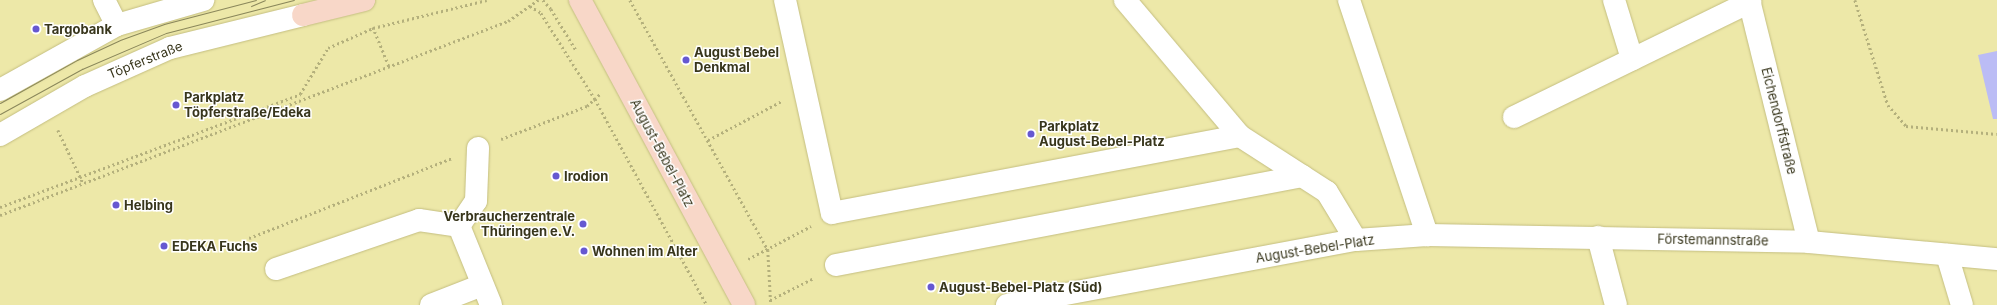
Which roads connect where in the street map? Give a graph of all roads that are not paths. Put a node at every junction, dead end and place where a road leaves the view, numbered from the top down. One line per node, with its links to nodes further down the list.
1 (104, 0): 11 (street)
2 (203, 0): 11 (street)
3 (364, 0): 10 (main road)
4 (580, 0): 31 (main road, August-Bebel-Platz)
5 (785, 0): 16 (street)
6 (1125, 0): 16 (street)
7 (1349, 0): 20 (street)
8 (1614, 0): 12 (street)
9 (1750, 1): 12 (street); 23 (street, Eichendorffstraße)
10 (305, 8): 15 (street, Töpferstraße)
11 (117, 25): 13 (street)
12 (1632, 59): 14 (street)
13 (0, 90)
14 (1514, 117)
15 (0, 135)
16 (1240, 136): 18 (street)
17 (478, 148): 19 (street)
18 (1303, 176): 22 (street); 26 (street)
19 (459, 226): 27 (street); 28 (street)
20 (1427, 235): 21 (street, Förstemannstraße); 22 (street, August-Bebel-Platz)
21 (1598, 237): 23 (street, Förstemannstraße); 33 (street)
22 (1356, 240): 32 (street, August-Bebel-Platz)
23 (1809, 242): 24 (street, Förstemannstraße)
24 (1947, 255): 25 (street, Förstemannstraße); 34 (street)
25 (1997, 259)
26 (836, 265)
27 (276, 269)
28 (482, 285): 29 (street); 30 (street)
29 (431, 305)
30 (491, 305)
31 (744, 305)
32 (1007, 305)
33 (1616, 305)
34 (1962, 305)

